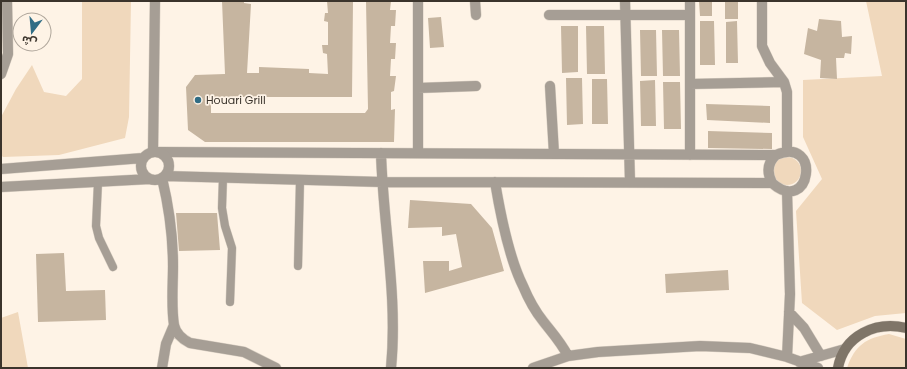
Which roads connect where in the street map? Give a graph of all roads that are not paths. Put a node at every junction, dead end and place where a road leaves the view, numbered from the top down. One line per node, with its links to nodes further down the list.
1 (7, 1): 12 (street)
2 (155, 1): 18 (street)
3 (418, 1): 17 (street)
4 (475, 1): 8 (street)
5 (626, 1): 10 (street)
6 (690, 1): 11 (street)
7 (762, 1): 13 (street)
8 (476, 15)
9 (549, 15): 10 (street)
10 (626, 15): 11 (street); 23 (street)
11 (690, 15): 14 (street)
12 (1, 74)
13 (784, 82): 14 (street); 19 (street)
14 (690, 84): 24 (street)
15 (476, 86): 17 (street)
16 (550, 86): 22 (street)
17 (418, 88): 21 (street)
18 (156, 152): 20 (street); 26 (street); 28 (street)
19 (787, 152): 25 (street); 38 (street)
20 (381, 153): 21 (street); 33 (street)
21 (418, 153): 22 (street)
22 (554, 154): 23 (street)
23 (628, 155): 24 (street); 35 (street)
24 (690, 155): 25 (street)
25 (776, 155): 36 (street)
26 (143, 158): 27 (street); 30 (street)
27 (1, 169)
28 (163, 177): 29 (street); 30 (street); 43 (street)
29 (223, 177): 31 (street); 41 (lane)
30 (150, 178): 32 (street)
31 (300, 180): 33 (street); 39 (lane)
32 (98, 182): 37 (street); 40 (lane)
33 (382, 182): 34 (street); 50 (street)
34 (496, 182): 35 (street); 46 (street)
35 (630, 182): 36 (street)
36 (772, 183): 38 (street)
37 (1, 187)
38 (787, 191): 42 (street)
39 (298, 266)
40 (113, 267)
41 (230, 302)
42 (789, 312): 47 (street); 48 (street)
43 (174, 325): 51 (street); 52 (street)
44 (906, 328): 45 (main road)
45 (845, 349): 47 (street); 55 (main road)
46 (568, 356): 48 (street); 53 (street)
47 (821, 356): 49 (street)
48 (787, 357): 49 (street)
49 (800, 362): 54 (street)
50 (392, 367)
51 (162, 368)
52 (276, 368)
53 (533, 368)
54 (818, 368)
55 (838, 368)

